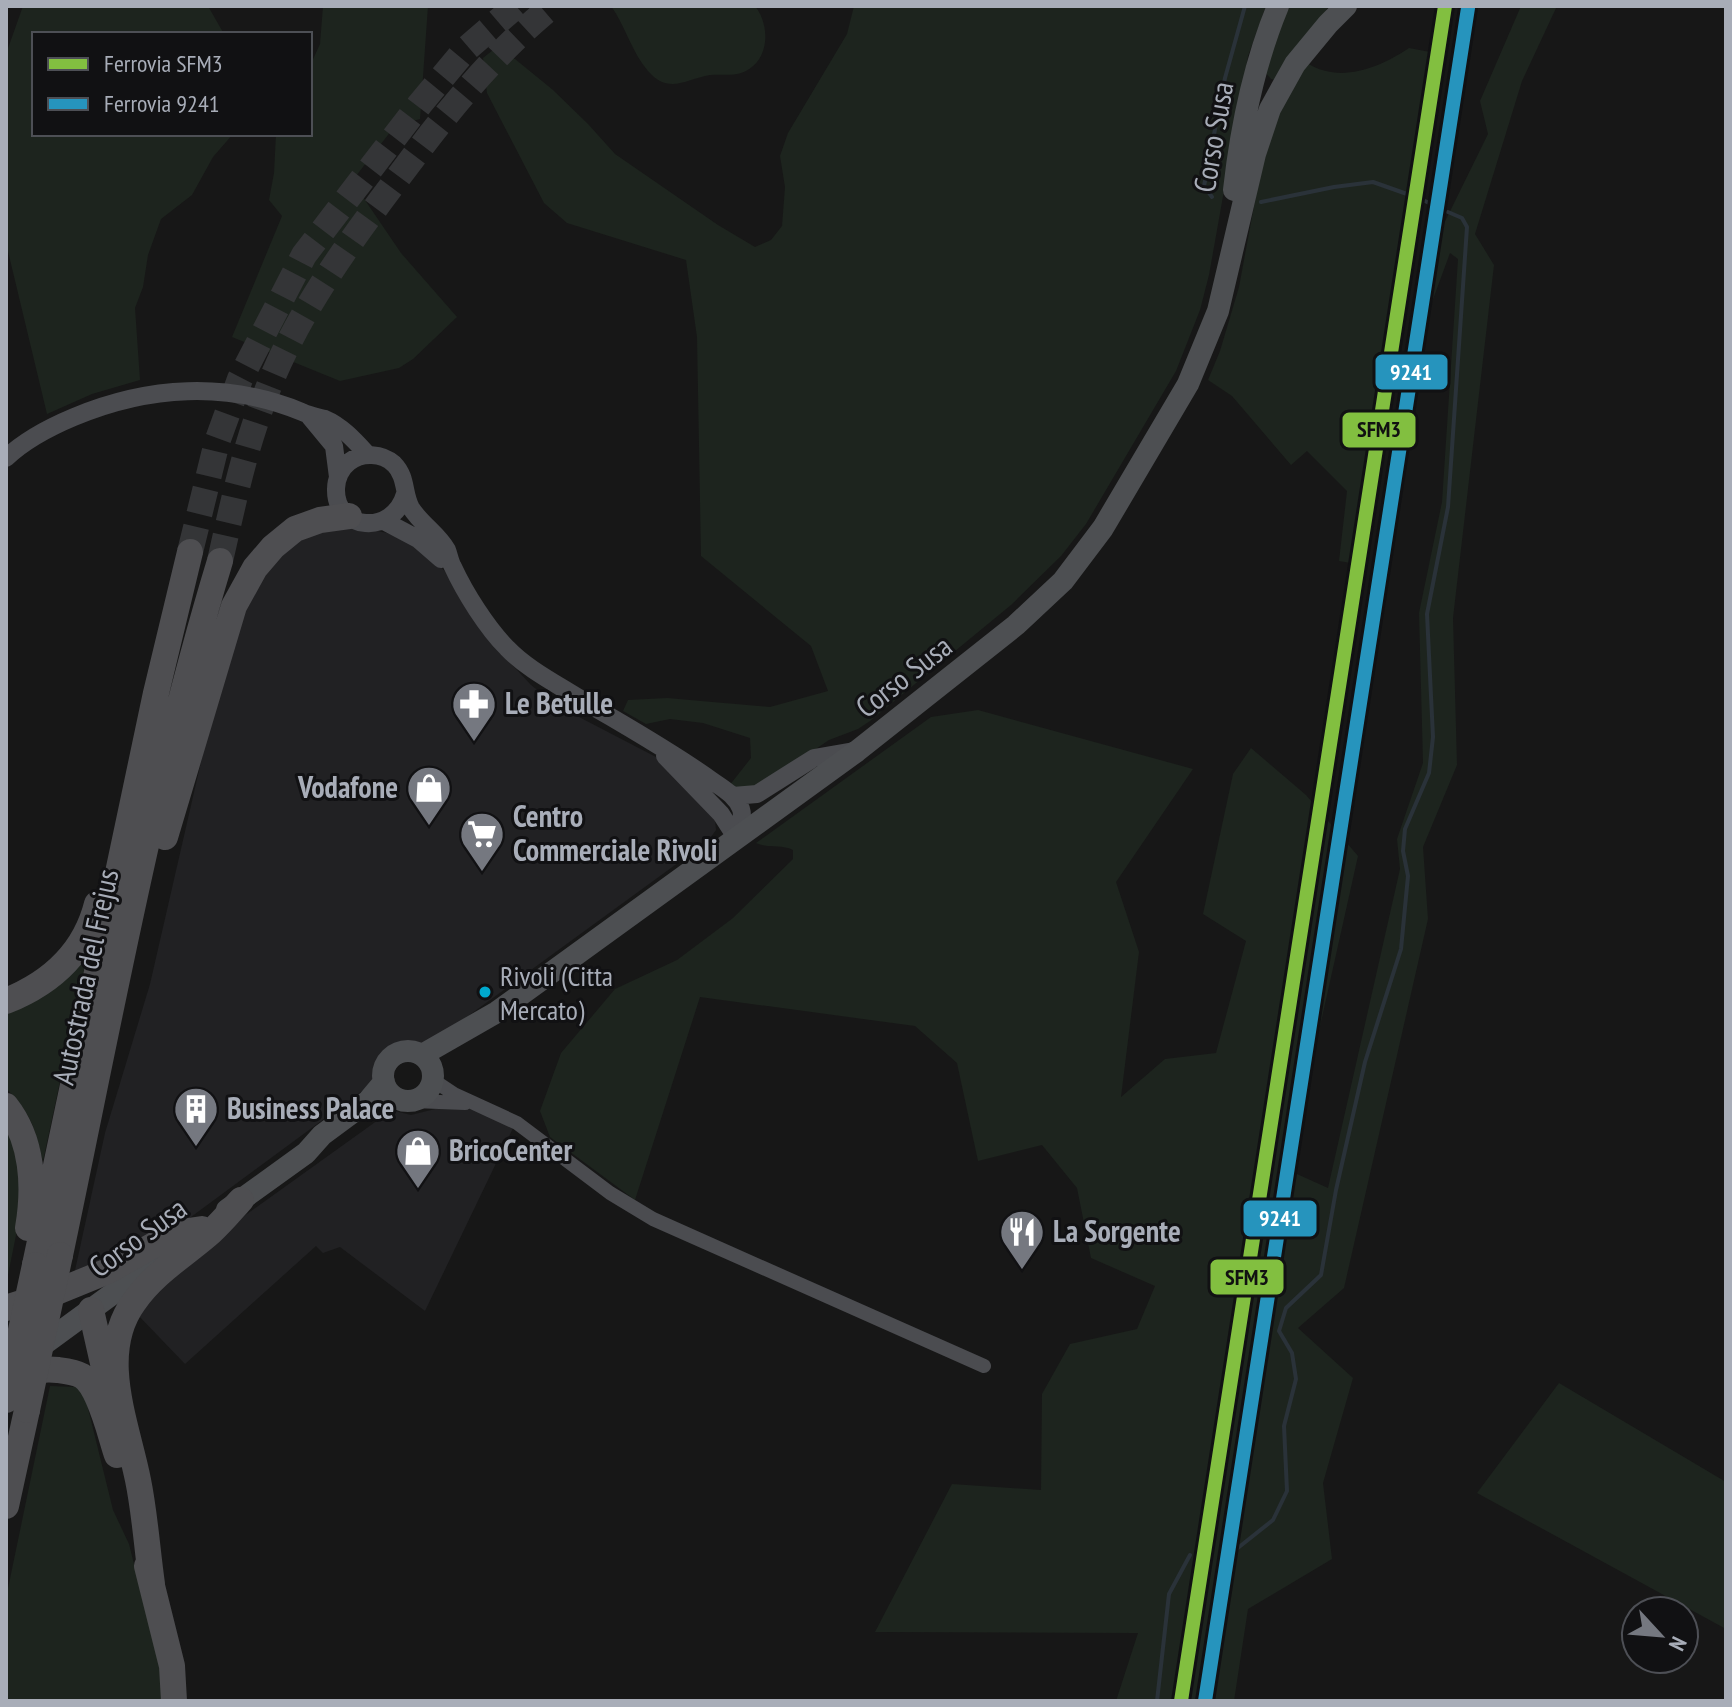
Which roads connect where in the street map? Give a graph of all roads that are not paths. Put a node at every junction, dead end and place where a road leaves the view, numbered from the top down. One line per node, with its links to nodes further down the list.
1 (1278, 6): 4 (main road, Corso Susa)
2 (1346, 6): 3 (main road, Corso Susa)
3 (1333, 15): 4 (main road, Corso Susa)
4 (1225, 282): 17 (main road, Corso Susa)
5 (309, 415): 6 (street); 7 (street); 8 (street)
6 (368, 455): 8 (street); 9 (street)
7 (6, 458)
8 (338, 477): 10 (street)
9 (405, 494): 11 (street); 14 (street)
10 (349, 516): 11 (street); 20 (highway)
11 (384, 521): 14 (street)
12 (190, 552): 15 (highway, Autostrada del Frejus)
13 (220, 561): 20 (highway, Autostrada del Frejus)
14 (453, 568): 16 (street)
15 (156, 693): 21 (highway); 30 (highway, Autostrada del Frejus)
16 (659, 747): 18 (street); 19 (street)
17 (857, 751): 18 (street); 19 (main road, Corso Susa)
18 (733, 796): 19 (street)
19 (737, 839): 22 (main road, Corso Susa)
20 (119, 973): 37 (highway, Autostrada del Frejus, bridge)
21 (6, 1001)
22 (429, 1068): 23 (main road); 24 (main road); 25 (street)
23 (384, 1082): 24 (main road); 27 (main road, Corso Susa)
24 (406, 1100): 25 (street); 27 (main road, Corso Susa)
25 (473, 1104): 34 (street)
26 (6, 1106): 30 (highway)
27 (306, 1153): 28 (main road, Corso Susa)
28 (241, 1200): 29 (main road, Corso Susa); 40 (highway)
29 (202, 1229): 31 (highway); 32 (main road, Corso Susa)
30 (28, 1267): 33 (highway); 37 (highway, Autostrada del Frejus, bridge)
31 (6, 1308)
32 (91, 1310): 35 (main road, Corso Susa); 38 (highway)
33 (6, 1343)
34 (984, 1366)
35 (6, 1371)
36 (6, 1385): 38 (highway)
37 (16, 1405): 39 (highway)
38 (126, 1482): 40 (highway)
39 (6, 1506)
40 (152, 1584): 41 (highway)
41 (174, 1701)

